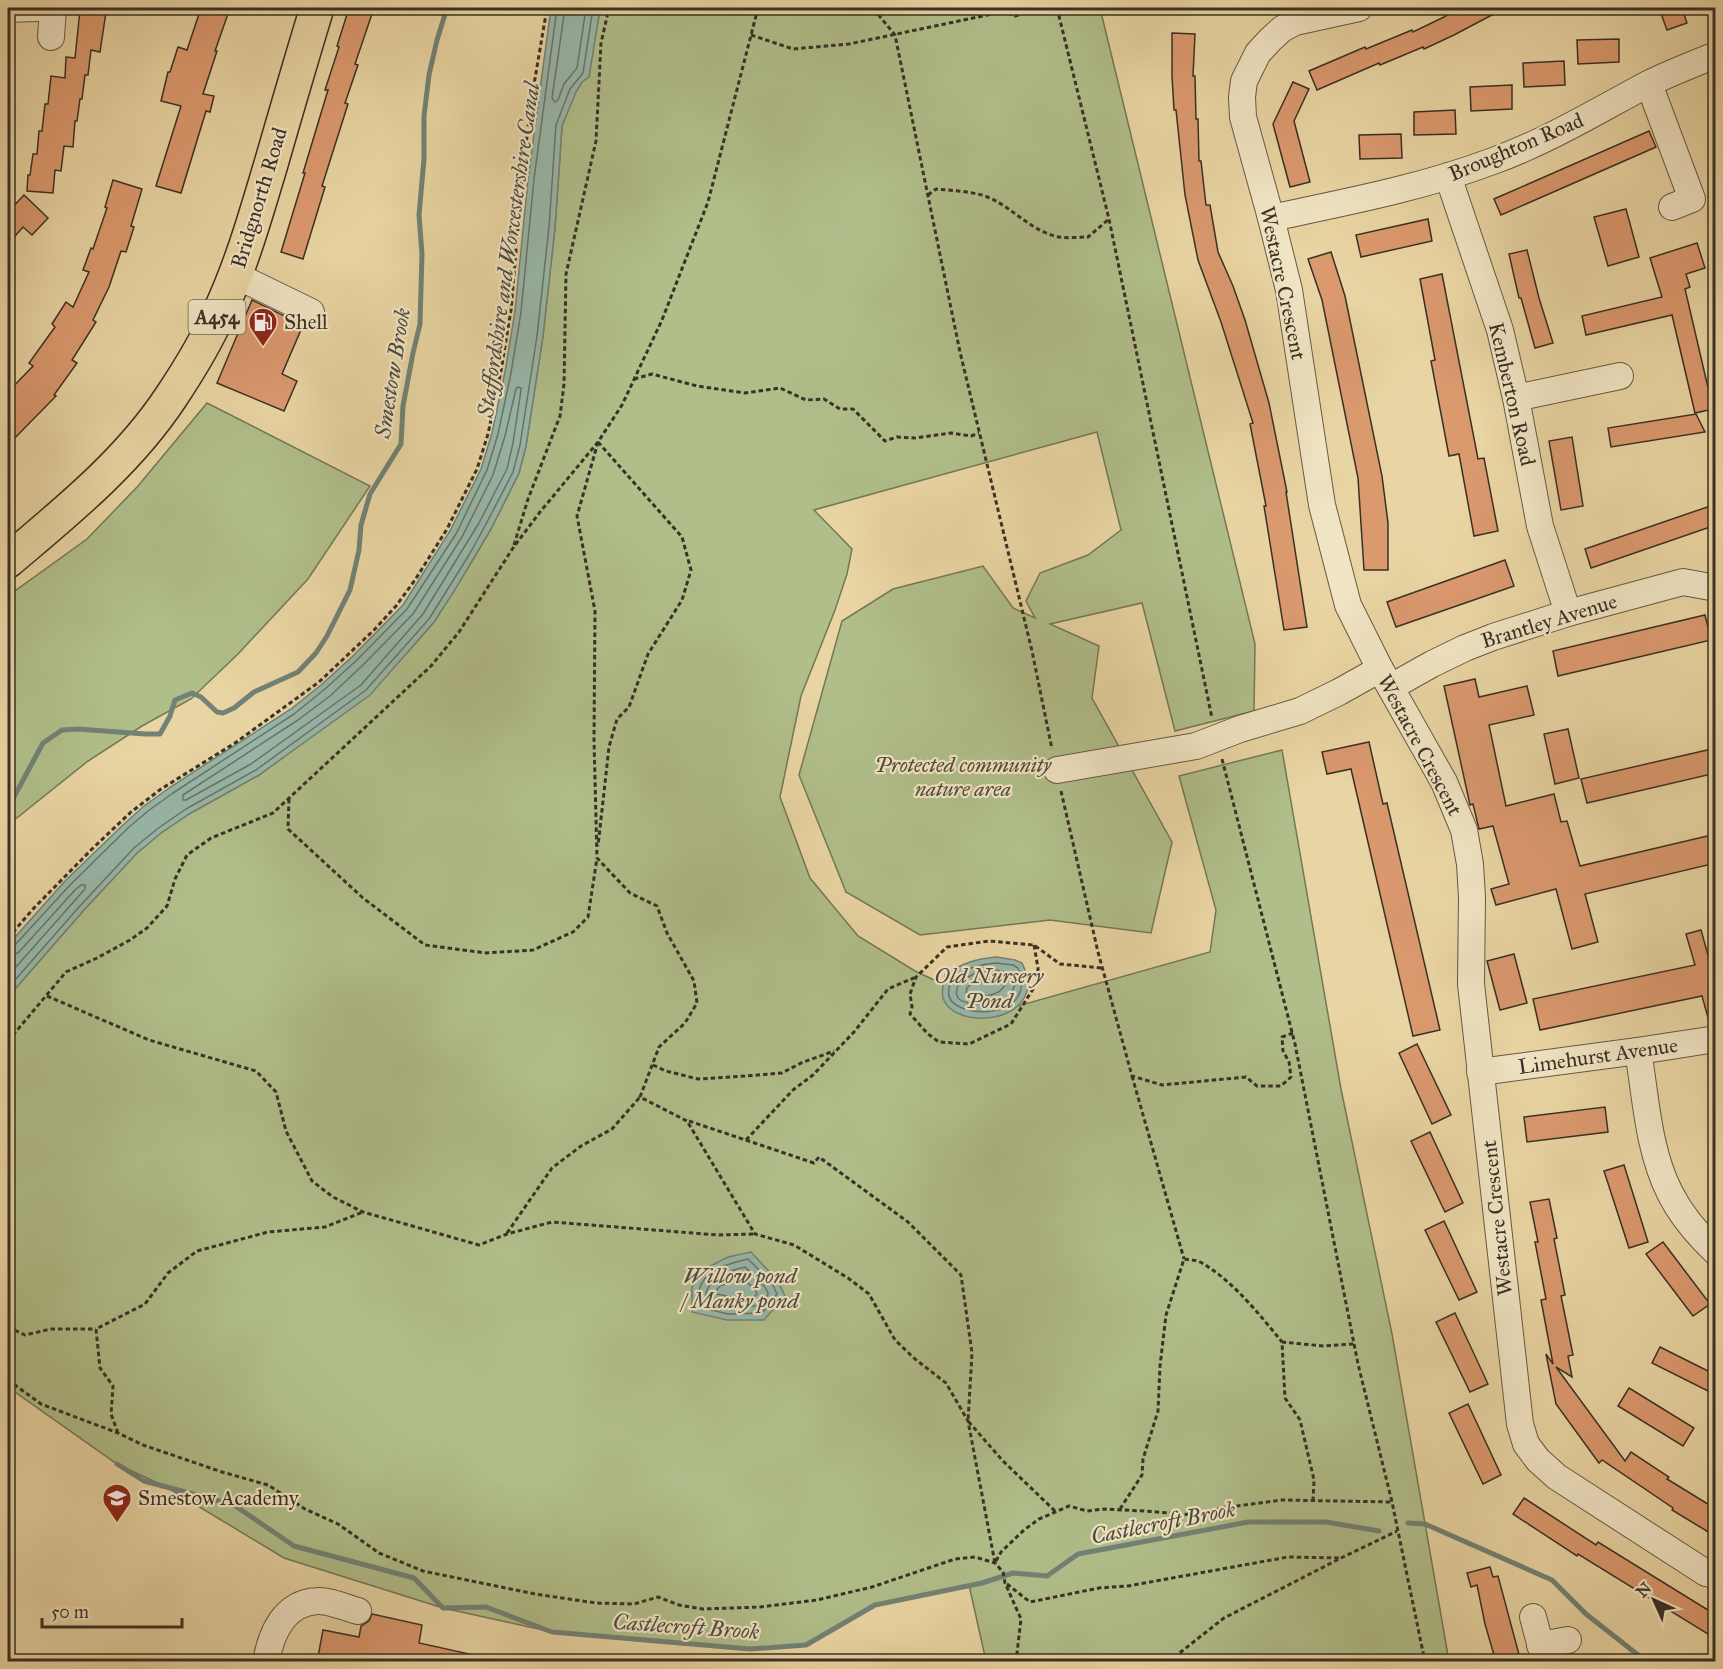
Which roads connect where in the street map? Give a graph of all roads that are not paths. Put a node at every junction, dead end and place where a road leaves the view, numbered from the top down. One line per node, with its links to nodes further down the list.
1 (37, 8): 5 (street)
2 (53, 8): 6 (street)
3 (317, 8): 12 (highway, Bridgnorth Road / A454)
4 (1359, 8): 11 (street, Westacre Crescent)
5 (8, 9)
6 (51, 38)
7 (1716, 55): 8 (street, Broughton Road)
8 (1648, 84): 9 (street, Broughton Road); 10 (street)
9 (1448, 176): 11 (street, Broughton Road); 15 (street, Kemberton Road)
10 (1672, 207)
11 (1271, 218): 19 (street, Westacre Crescent)
12 (235, 275): 13 (street); 16 (highway, Bridgnorth Road / A454)
13 (311, 312)
14 (1621, 376): 15 (street)
15 (1515, 398): 18 (street, Kemberton Road)
16 (8, 561)
17 (1716, 588): 18 (street, Brantley Avenue)
18 (1568, 614): 19 (street, Brantley Avenue)
19 (1386, 678): 20 (street, Brantley Avenue); 23 (street, Westacre Crescent)
20 (1057, 770)
21 (1716, 1039): 22 (street, Limehurst Avenue)
22 (1638, 1051): 23 (street, Limehurst Avenue); 24 (street)
23 (1480, 1072): 25 (street, Westacre Crescent)
24 (1716, 1252)
25 (1716, 1575)
26 (358, 1611): 30 (street)
27 (1533, 1617): 29 (street)
28 (1568, 1640): 29 (street)
29 (1542, 1653)
30 (267, 1662)

